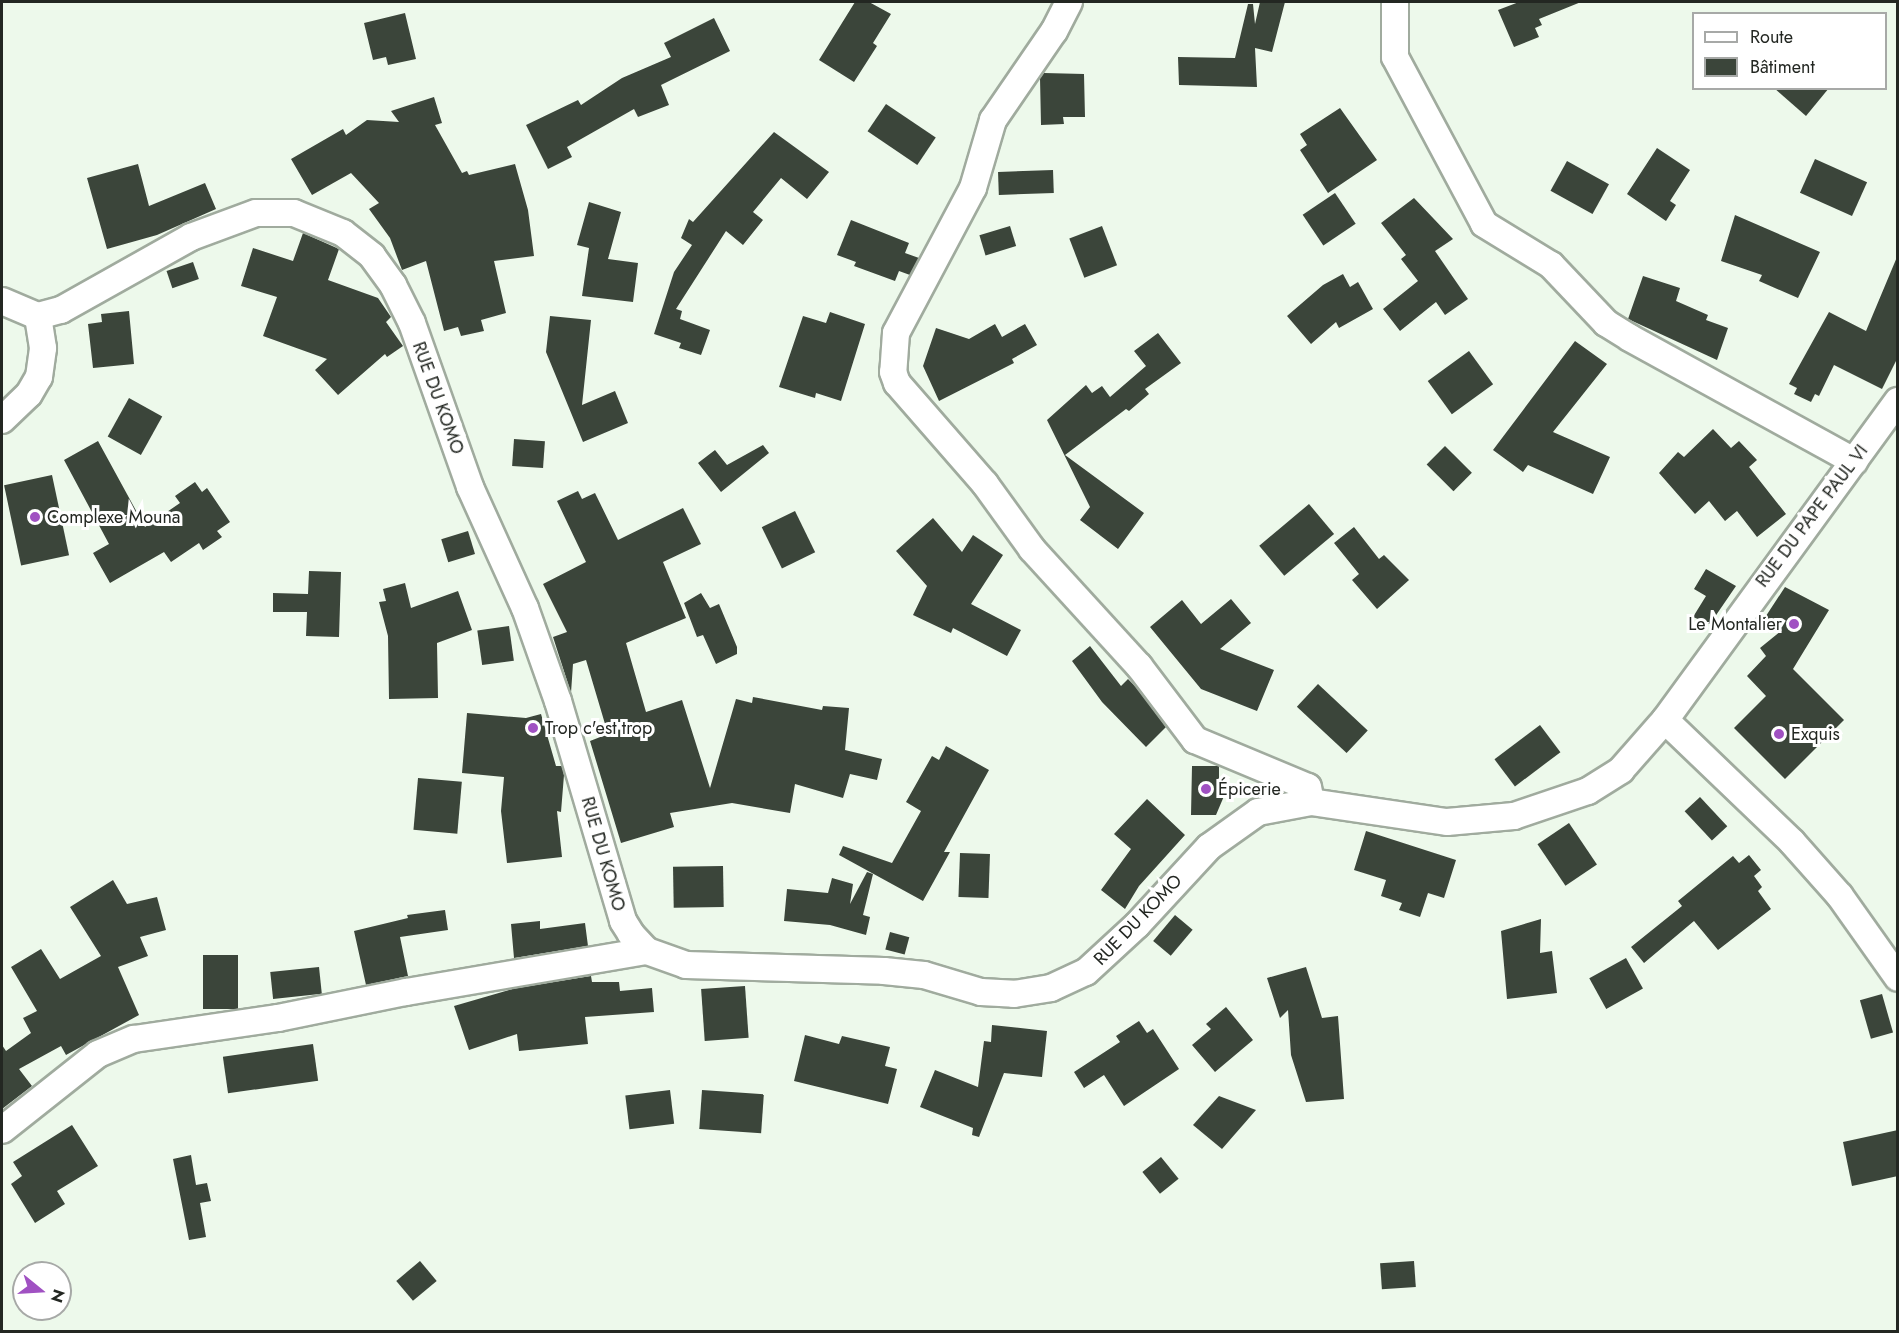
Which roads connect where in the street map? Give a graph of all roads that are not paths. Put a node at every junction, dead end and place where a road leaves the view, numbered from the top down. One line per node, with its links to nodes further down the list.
1 (1069, 2): 9 (street)
2 (1395, 2): 7 (street)
3 (2, 301): 4 (street)
4 (38, 316): 6 (street); 10 (street, RUE DU KOMO)
5 (1898, 401): 7 (street, RUE DU PAPE PAUL VI)
6 (2, 420)
7 (1854, 460): 8 (street, RUE DU PAPE PAUL VI)
8 (1665, 720): 9 (street, RUE DU KOMO); 11 (street)
9 (1311, 802): 10 (street, RUE DU KOMO)
10 (647, 951): 12 (street)
11 (1898, 978)
12 (2, 1130)

